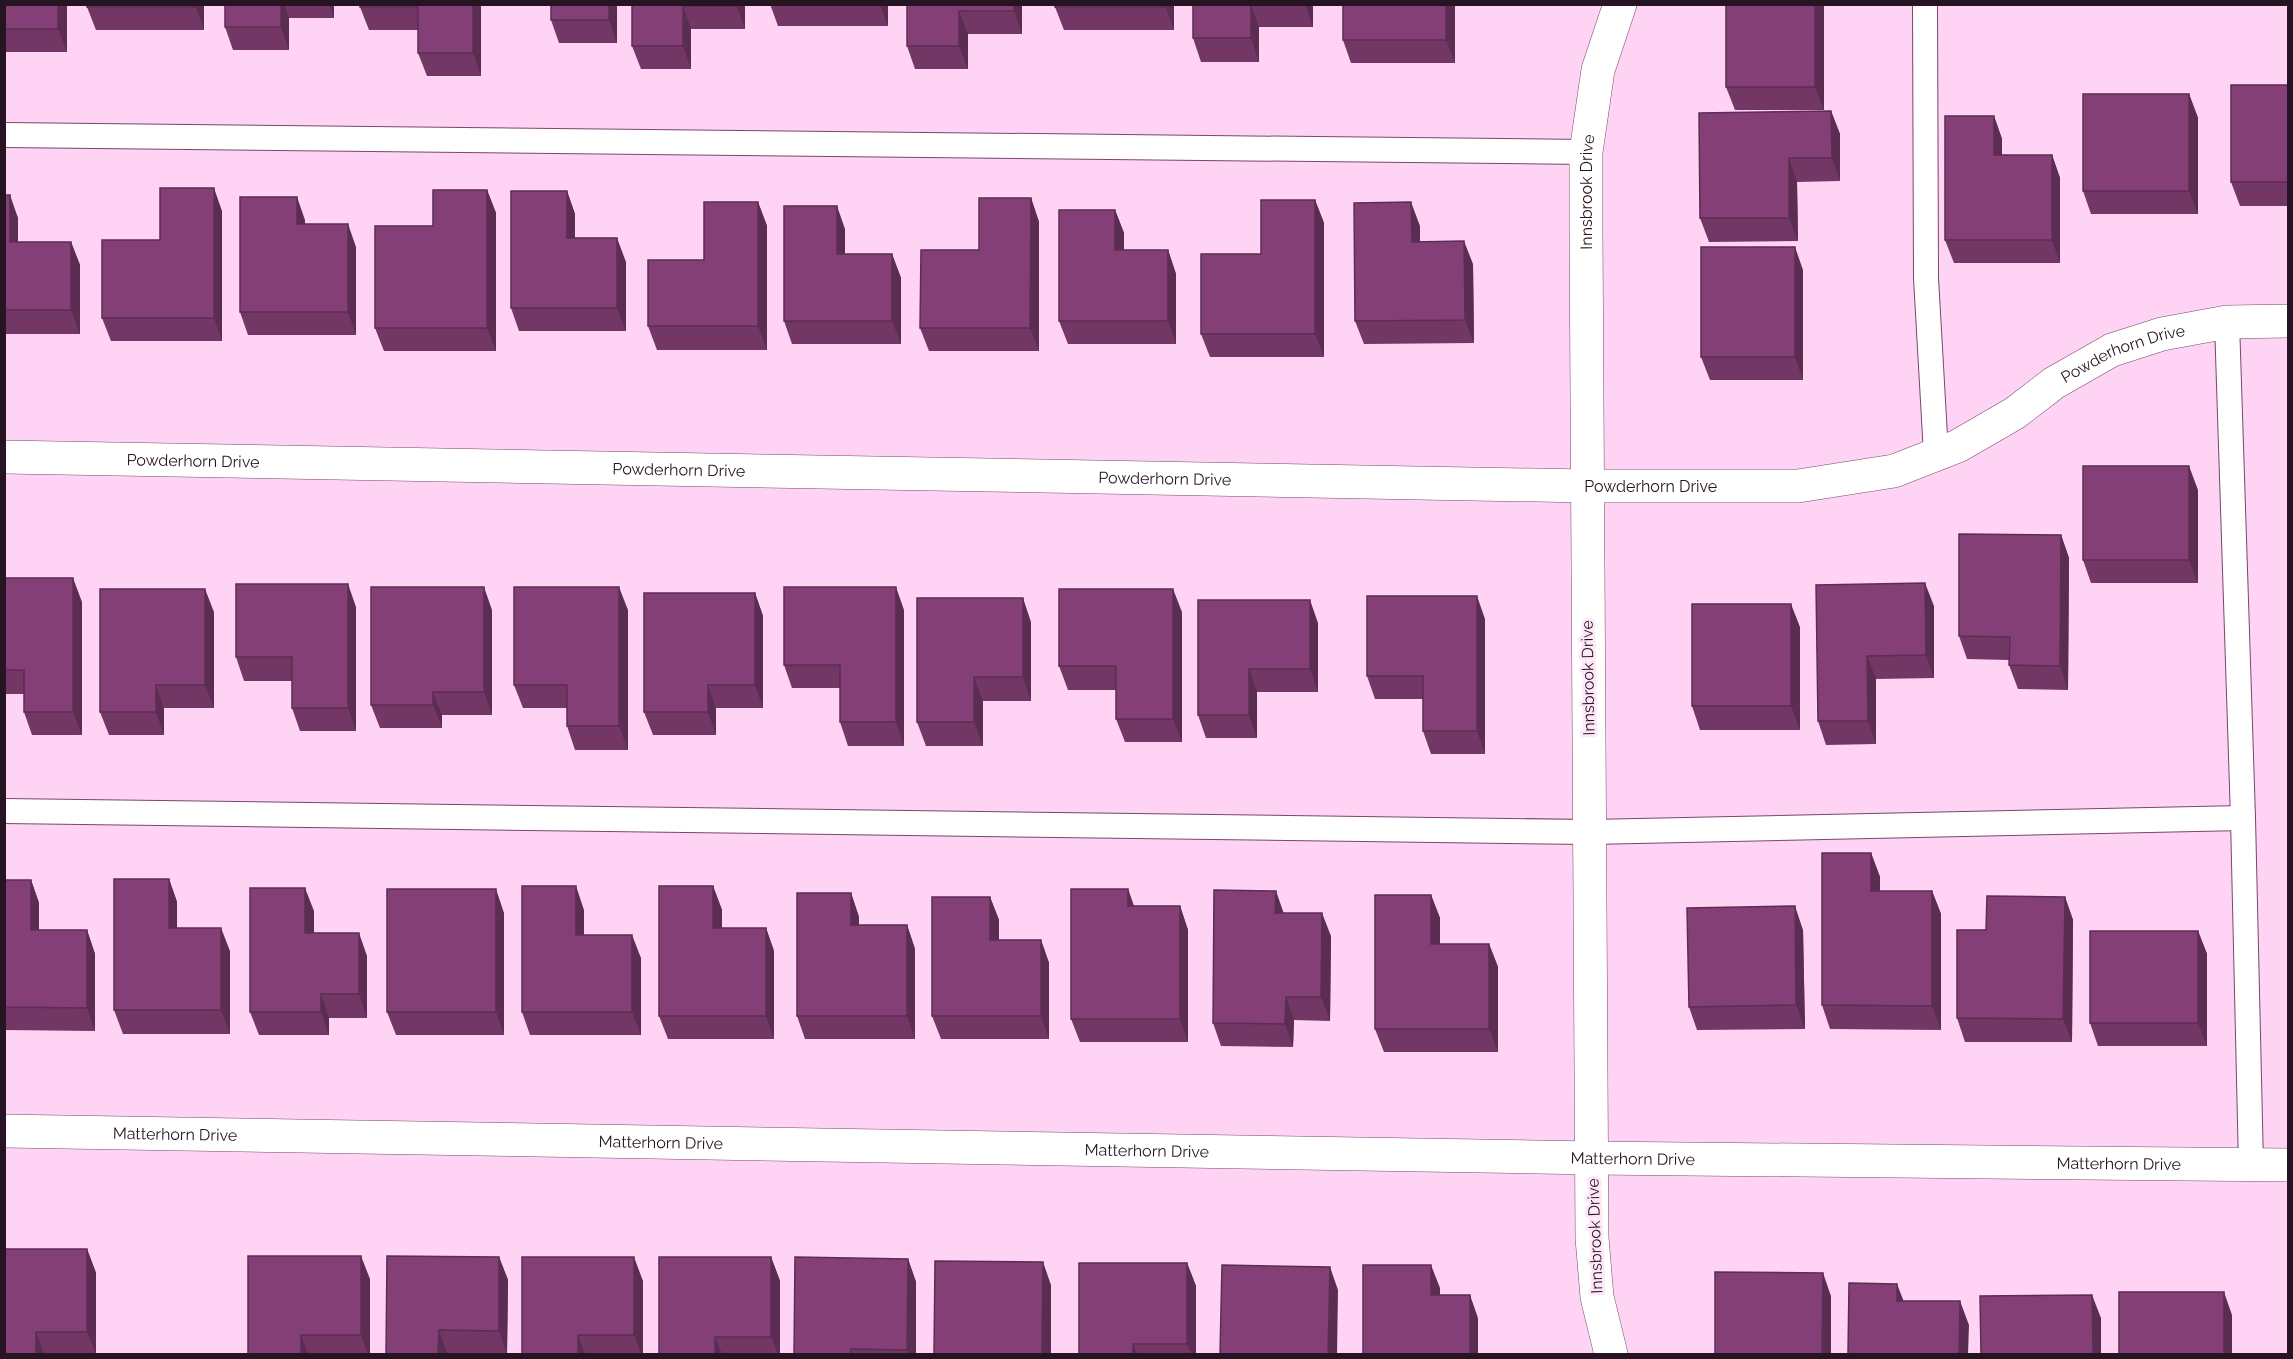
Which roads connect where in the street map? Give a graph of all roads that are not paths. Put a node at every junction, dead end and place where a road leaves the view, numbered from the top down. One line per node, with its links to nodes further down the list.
1 (1620, 4): 4 (street, Innsbrook Drive)
2 (1925, 4): 7 (lane)
3 (4, 135): 4 (lane)
4 (1586, 152): 9 (street, Innsbrook Drive)
5 (2289, 321): 6 (street, Powderhorn Drive)
6 (2227, 322): 7 (street, Powderhorn Drive); 11 (lane)
7 (1936, 454): 9 (street, Powderhorn Drive)
8 (4, 457): 9 (street, Powderhorn Drive)
9 (1586, 486): 12 (street, Innsbrook Drive)
10 (4, 811): 12 (lane)
11 (2243, 818): 12 (lane); 15 (lane)
12 (1590, 832): 14 (street, Innsbrook Drive)
13 (4, 1131): 14 (street, Matterhorn Drive)
14 (1593, 1158): 15 (street, Matterhorn Drive); 17 (street, Innsbrook Drive)
15 (2251, 1166): 16 (street, Matterhorn Drive)
16 (2289, 1166)
17 (1611, 1354)

